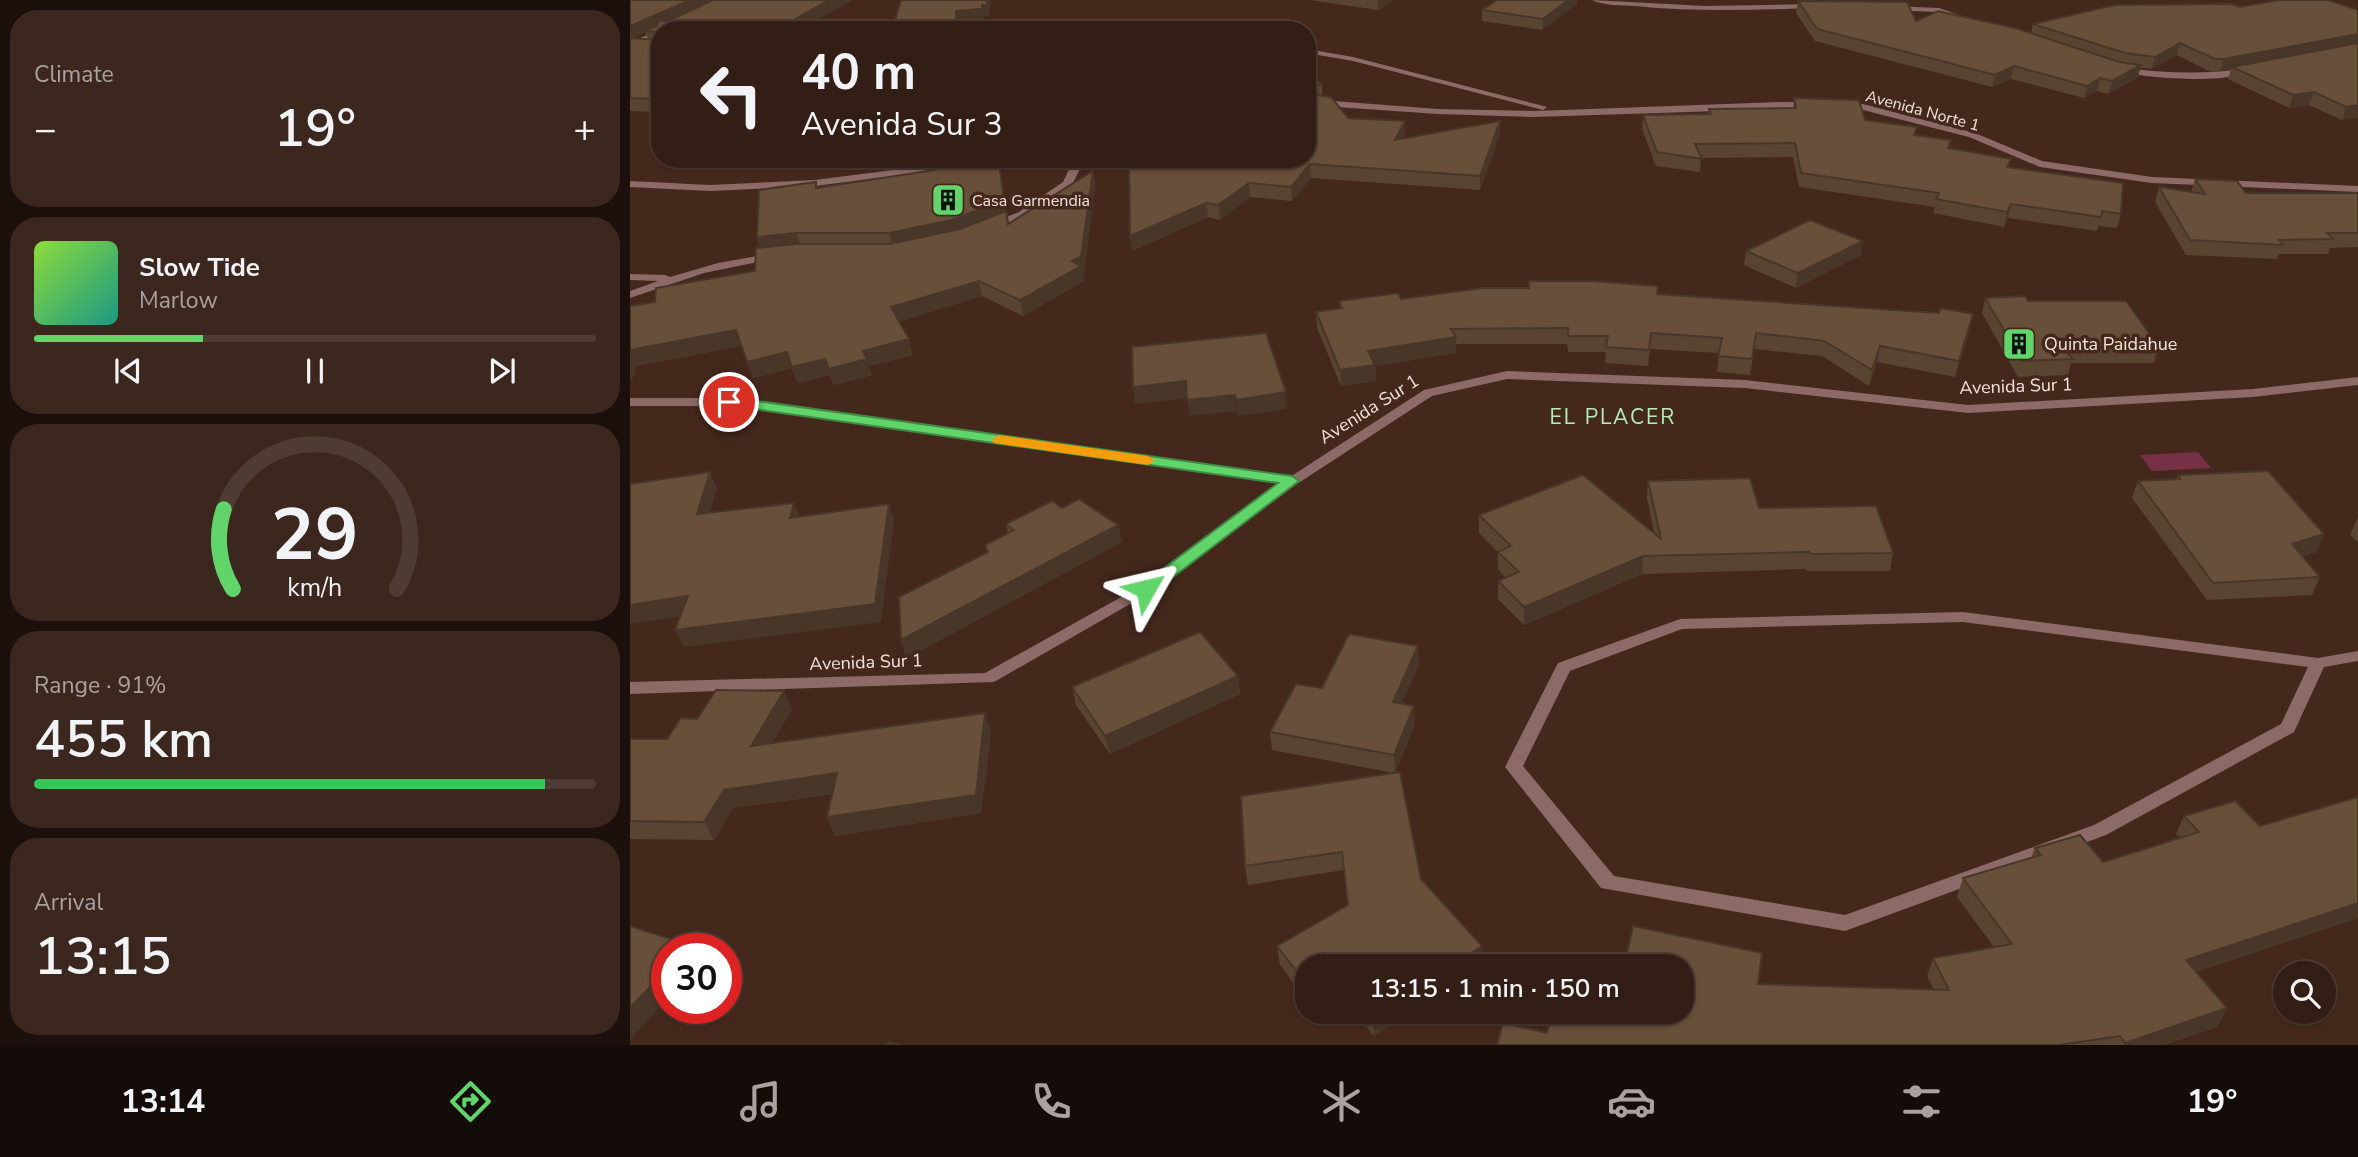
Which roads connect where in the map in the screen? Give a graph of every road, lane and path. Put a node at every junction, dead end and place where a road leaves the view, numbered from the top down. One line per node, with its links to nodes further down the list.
1 (1596, 0): 2 (street)
2 (1819, 6)
3 (1886, 8): 4 (street)
4 (1978, 23)
5 (651, 36): 6 (street)
6 (630, 45): 7 (street)
7 (650, 47)
8 (1316, 53): 14 (street)
9 (2107, 66): 10 (street)
10 (2257, 69)
11 (1316, 103): 14 (street)
12 (1825, 106): 14 (street)
13 (1838, 106): 18 (street, Avenida Norte 1)
14 (1568, 114)
15 (932, 168): 17 (street)
16 (1075, 168): 19 (street)
17 (630, 184)
18 (2358, 189)
19 (984, 229)
20 (789, 255): 22 (street)
21 (630, 277): 22 (street)
22 (674, 278): 23 (street)
23 (630, 295)
24 (2358, 382): 26 (street, Avenida Sur 1)
25 (630, 402): 26 (street)
26 (1292, 481): 29 (street, Avenida Sur 1)
27 (2358, 656): 28 (street)
28 (2318, 663): 28 (street)
29 (630, 688)

